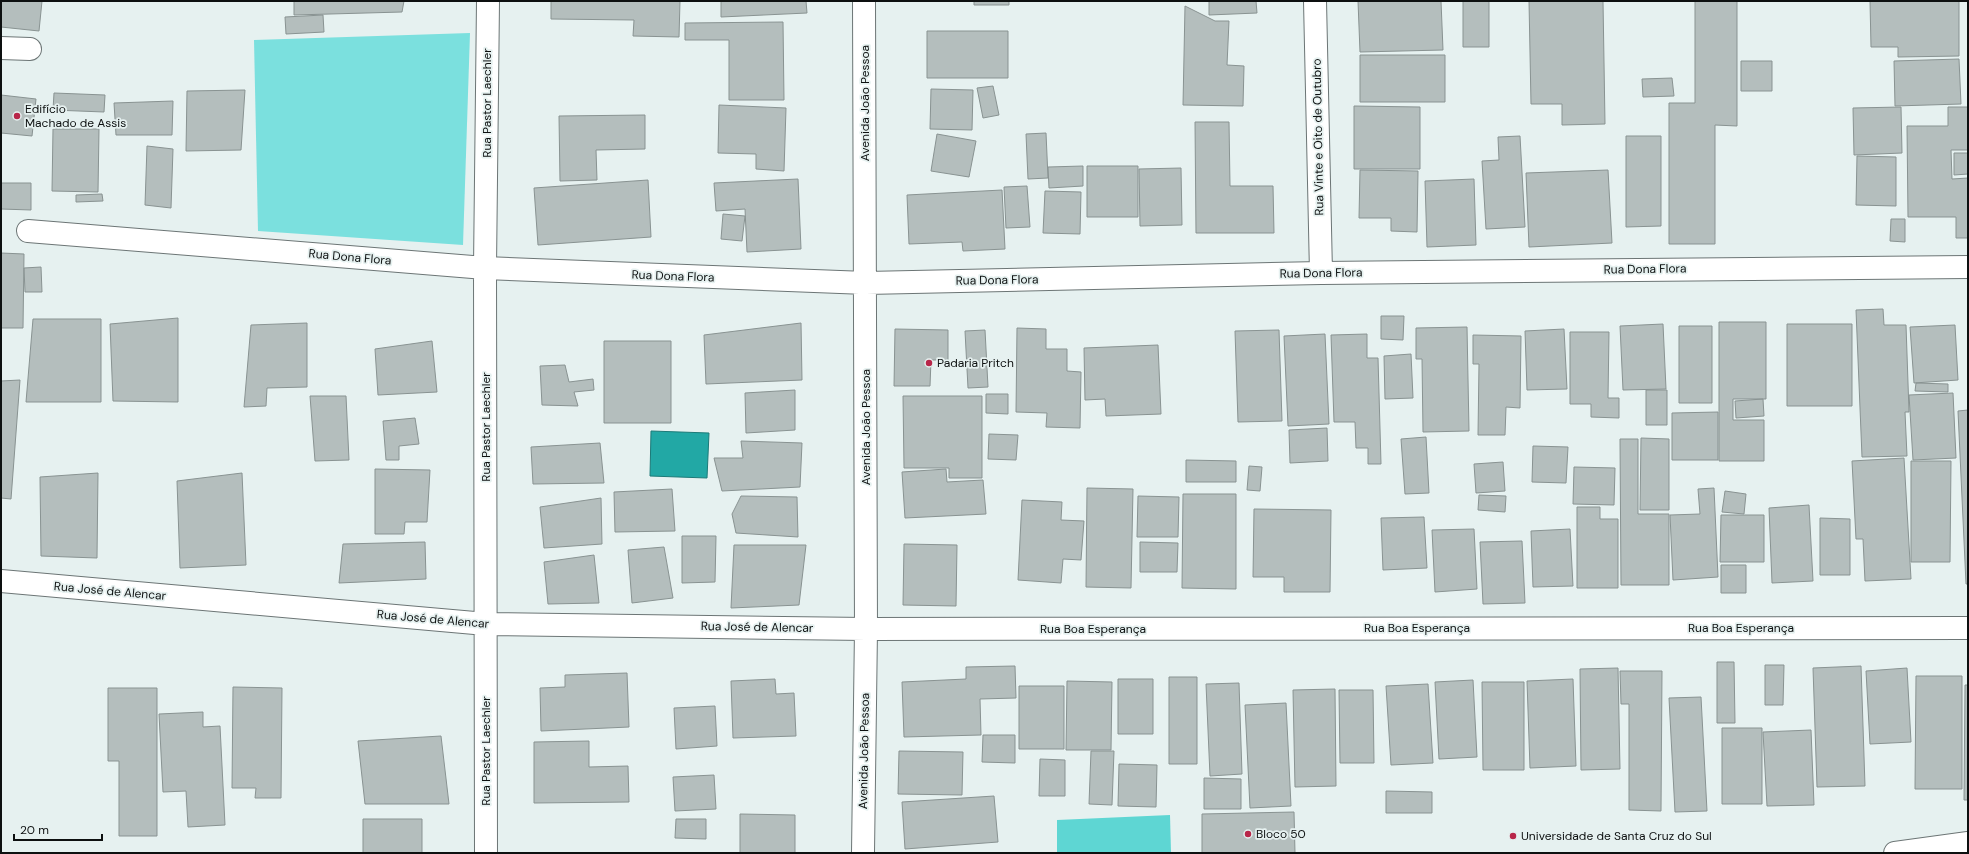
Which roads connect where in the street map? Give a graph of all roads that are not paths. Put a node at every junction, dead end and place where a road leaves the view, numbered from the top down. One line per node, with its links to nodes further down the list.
1 (488, 1): 8 (street, Rua Pastor Laechler)
2 (864, 1): 10 (street, Avenida João Pessoa)
3 (1315, 1): 9 (street, Rua Vinte e Oito de Outubro)
4 (1, 48): 5 (street)
5 (30, 50)
6 (28, 231): 8 (street, Rua Dona Flora)
7 (1968, 267): 9 (street, Rua Dona Flora)
8 (485, 268): 10 (street, Rua Dona Flora); 12 (street, Rua Pastor Laechler)
9 (1321, 273): 10 (street, Rua Dona Flora)
10 (866, 283): 14 (street, Avenida João Pessoa)
11 (1, 581): 12 (street, Rua José de Alencar)
12 (486, 624): 14 (street, Rua José de Alencar); 16 (street, Rua Pastor Laechler)
13 (1968, 628): 14 (street, Rua Boa Esperança)
14 (866, 629): 17 (street, Avenida João Pessoa)
15 (1968, 843): 18 (street)
16 (486, 853)
17 (863, 853)
18 (1895, 853)

